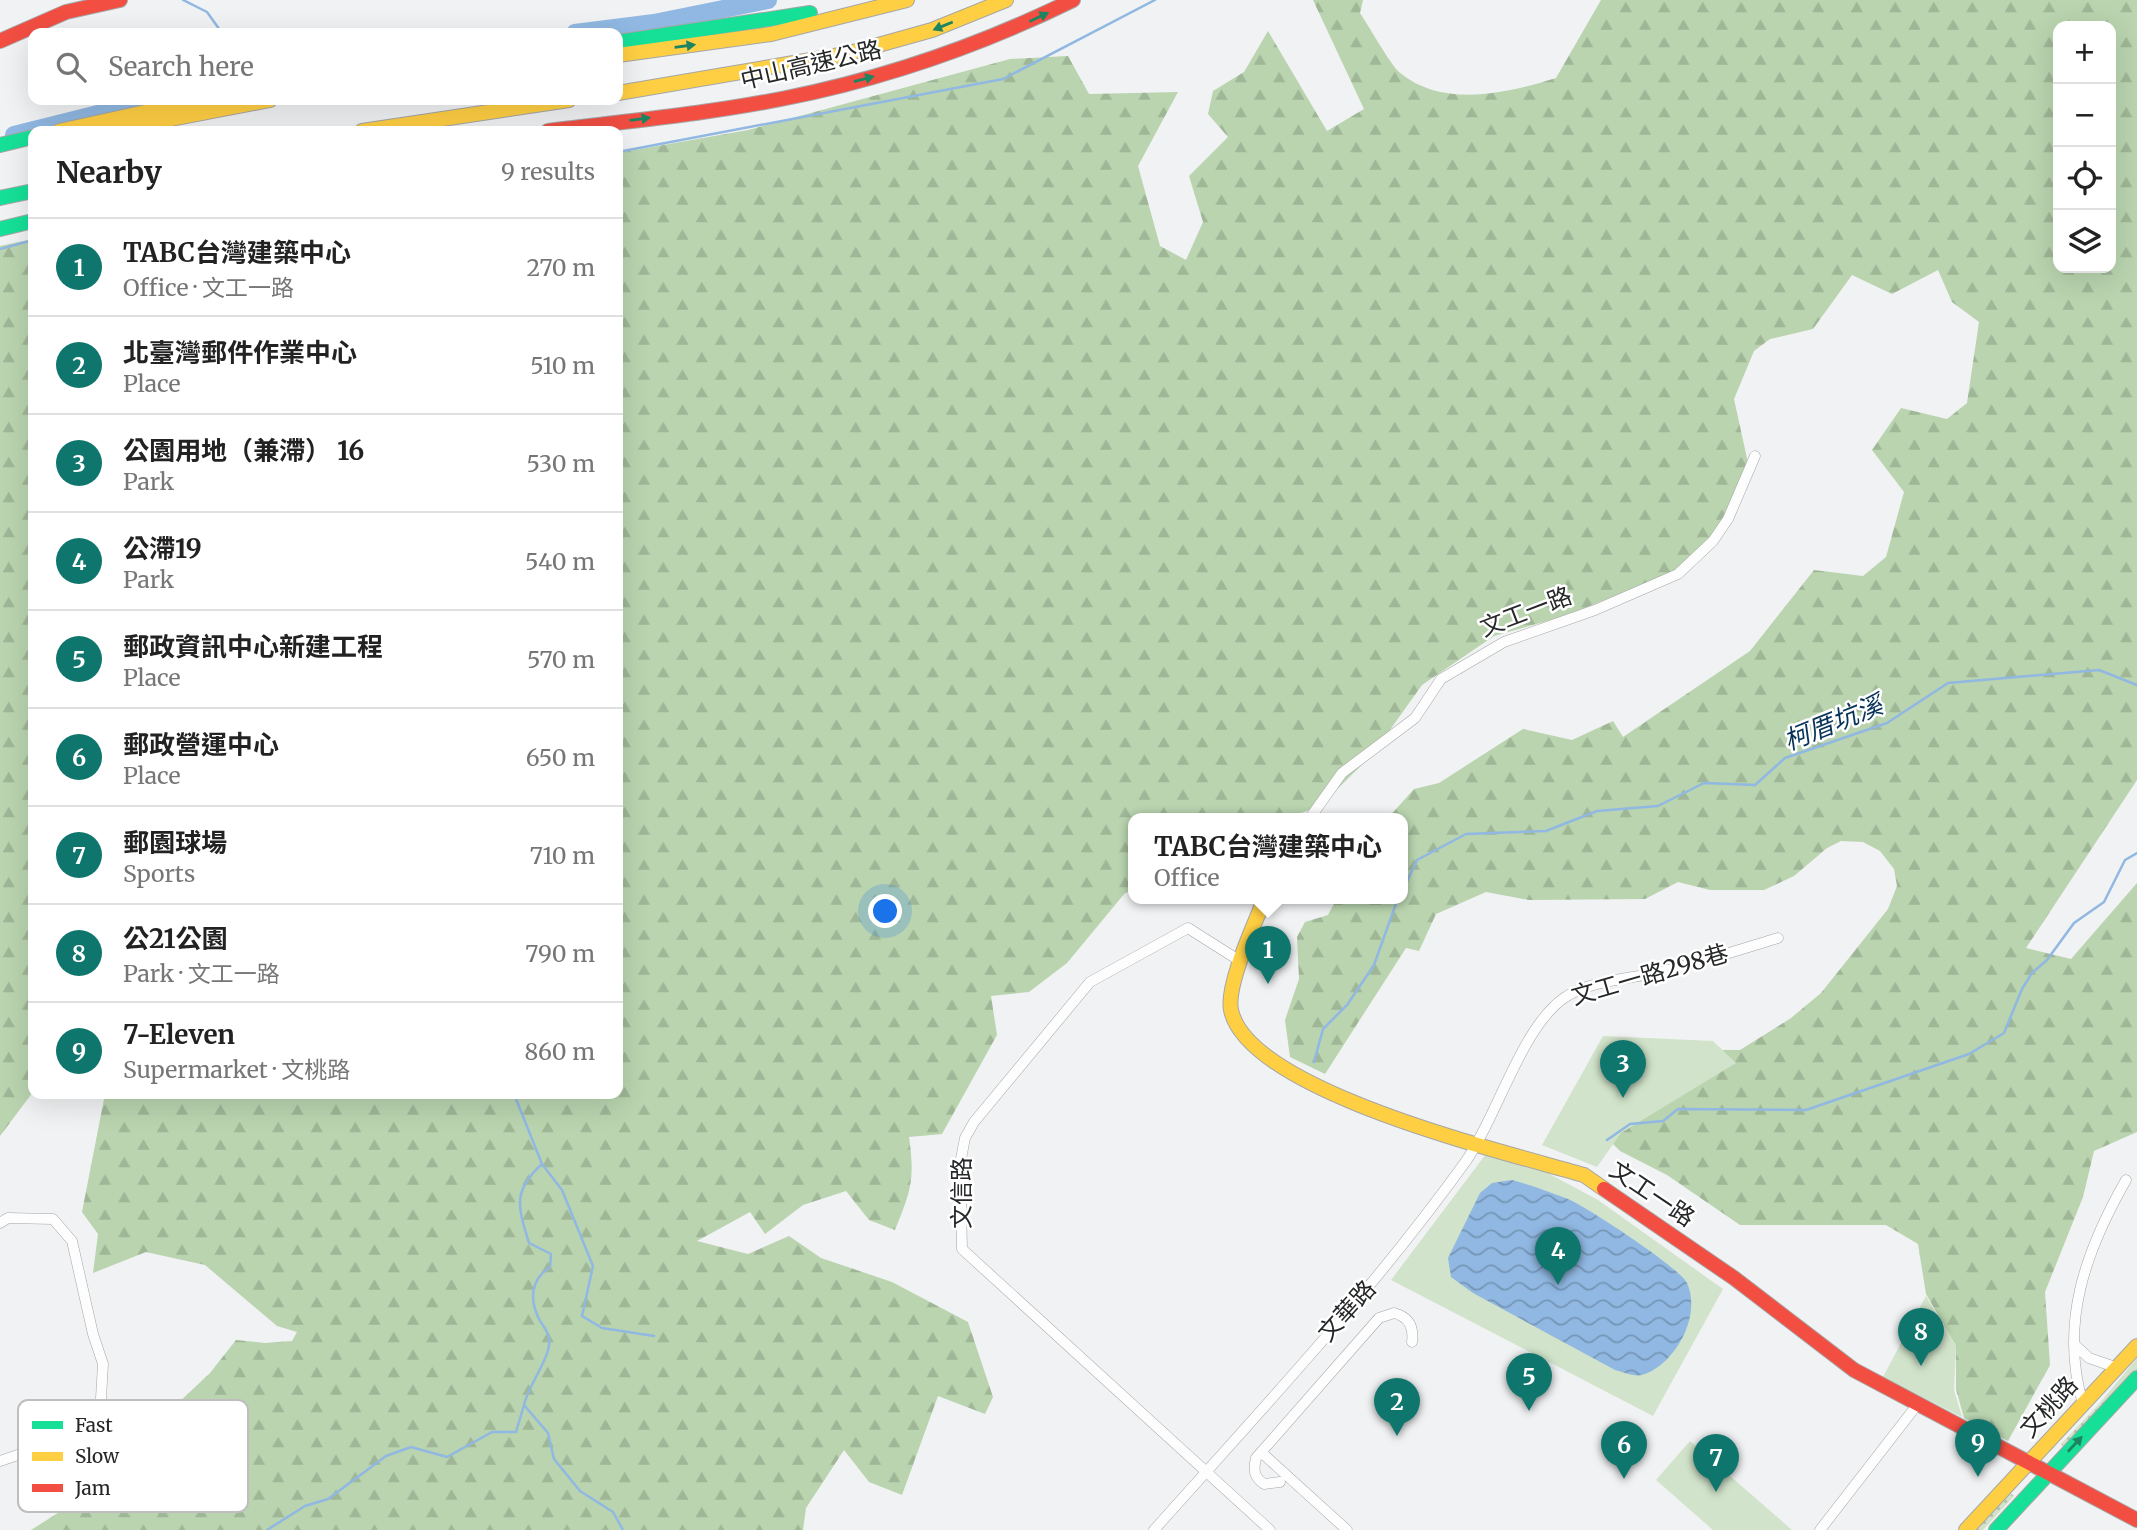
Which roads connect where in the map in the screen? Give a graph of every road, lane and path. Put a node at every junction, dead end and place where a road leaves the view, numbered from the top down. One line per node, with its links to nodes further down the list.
1 (121, 0): 6 (main road)
2 (871, 0): 8 (main road)
3 (907, 0): 10 (main road, one-way to 3)
4 (1006, 0): 11 (main road, 中山高速公路, one-way to 11)
5 (1073, 0): 18 (main road, 中山高速公路, one-way to 5)
6 (30, 28)
7 (28, 29): 9 (main road)
8 (623, 40)
9 (0, 41)
10 (623, 54)
11 (623, 92)
12 (177, 105): 15 (main road)
13 (244, 105): 16 (main road)
14 (536, 105): 17 (main road)
15 (82, 126)
16 (134, 126)
17 (395, 126)
18 (584, 126)
19 (28, 138): 20 (main road)
20 (0, 145)
21 (28, 149): 22 (main road)
22 (0, 156)
23 (28, 192): 24 (main road)
24 (0, 198)
25 (28, 222): 26 (main road)
26 (0, 229)
27 (1755, 456): 28 (street, 文工一路)
28 (1314, 813)
29 (1263, 904): 31 (main road, 文工一路)
30 (1778, 938): 32 (street, 文工一路298巷)
31 (1240, 961): 32 (main road, 文工一路); 47 (street, 文信路)
32 (1478, 1143): 42 (main road, 文工一路); 47 (street, 文華路)
33 (2126, 1180): 36 (street)
34 (0, 1223): 40 (street)
35 (1412, 1342): 43 (street)
36 (2074, 1344): 38 (street); 41 (street)
37 (2137, 1346): 38 (main road, 文桃路)
38 (2115, 1367): 41 (main road, 文桃路)
39 (2137, 1378): 48 (main road, 文桃路, one-way to 39)
40 (100, 1400)
41 (2083, 1404): 46 (main road, 文桃路)
42 (1917, 1405): 46 (main road, 文工一路); 54 (street)
43 (1261, 1452): 49 (street); 53 (street)
44 (18, 1455): 45 (street)
45 (0, 1461)
46 (2027, 1464): 48 (main road, 文工一路); 55 (main road, 文桃路)
47 (1206, 1471): 51 (street, 文華路); 52 (street, 文信路)
48 (2048, 1473): 50 (main road, 文工一路); 56 (main road, 文桃路)
49 (1280, 1482)
50 (2137, 1520)
51 (1154, 1530)
52 (1270, 1530)
53 (1347, 1530)
54 (1821, 1530)
55 (1966, 1530)
56 (1996, 1530)

